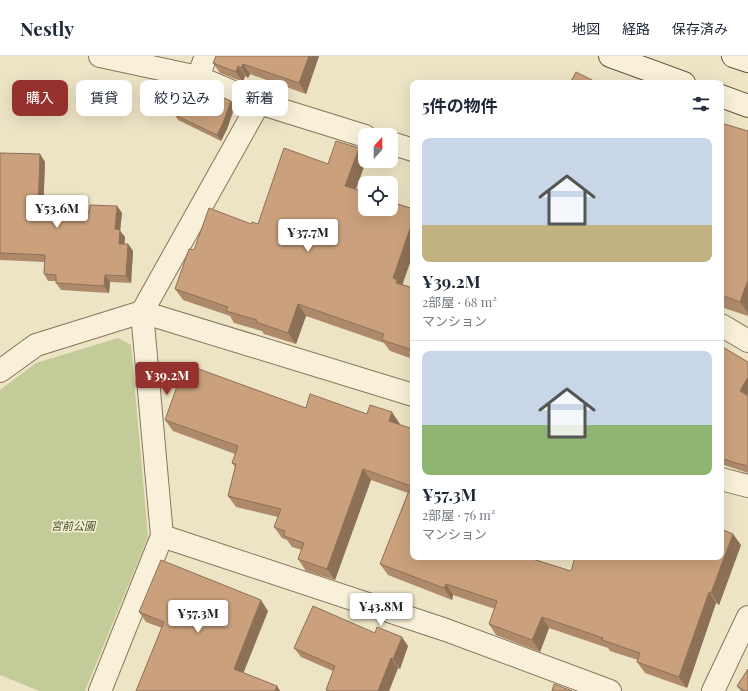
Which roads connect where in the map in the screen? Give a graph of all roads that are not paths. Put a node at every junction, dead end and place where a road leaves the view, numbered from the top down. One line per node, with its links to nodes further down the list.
1 (100, 56): 6 (street)
2 (206, 56): 6 (street)
3 (610, 56): 7 (street)
4 (733, 56): 5 (street)
5 (748, 61)
6 (198, 77): 8 (street)
7 (676, 80)
8 (232, 91)
9 (724, 97): 10 (street)
10 (748, 106)
11 (288, 112): 13 (street)
12 (253, 116): 16 (street)
13 (358, 134)
14 (398, 146): 15 (street)
15 (410, 149)
16 (142, 312): 19 (street); 20 (street); 23 (street)
17 (724, 327): 18 (street)
18 (748, 341)
19 (0, 371)
20 (410, 394)
21 (724, 480): 22 (street)
22 (748, 486)
23 (162, 536): 25 (street); 26 (street)
24 (748, 617): 27 (street)
25 (100, 691)
26 (610, 691)
27 (712, 691)

